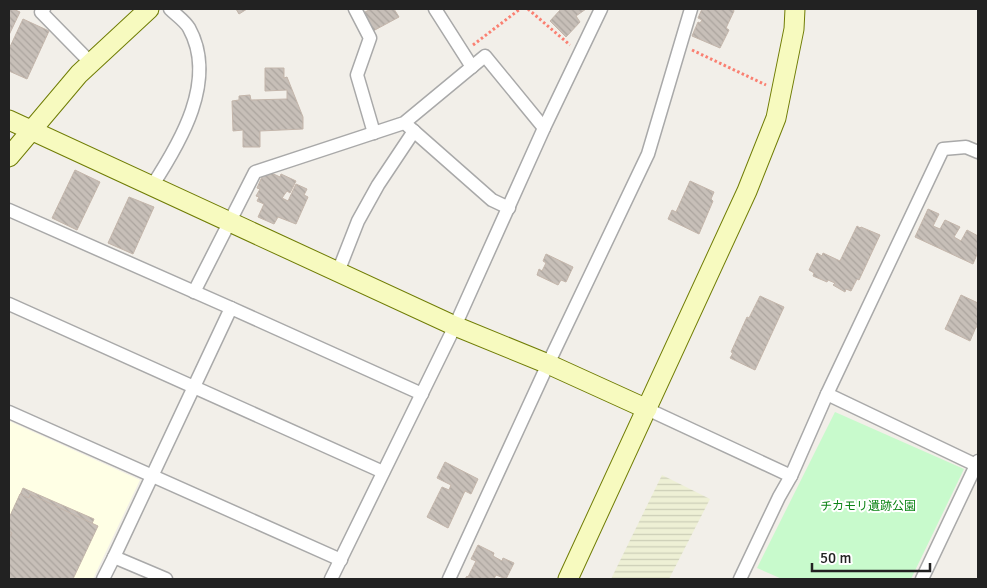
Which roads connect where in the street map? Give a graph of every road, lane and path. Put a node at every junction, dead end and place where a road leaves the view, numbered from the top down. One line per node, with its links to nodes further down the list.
1 (44, 9): 14 (street)
2 (149, 9): 14 (street)
3 (170, 9): 25 (street)
4 (355, 9): 21 (street)
5 (435, 9): 13 (street)
6 (520, 9): 13 (path)
7 (528, 9): 12 (path)
8 (601, 9): 12 (street)
9 (692, 9): 11 (street)
10 (795, 9): 16 (street)
11 (680, 45): 16 (path); 34 (street)
12 (580, 53): 19 (street)
13 (462, 54): 15 (street)
14 (90, 63): 20 (street)
15 (472, 67): 18 (street); 19 (street)
16 (782, 93): 38 (street)
17 (9, 120): 20 (street)
18 (404, 123): 21 (street); 22 (street)
19 (544, 128): 26 (street)
20 (31, 130): 24 (street); 25 (street)
21 (374, 132): 28 (street)
22 (414, 132): 26 (street); 29 (street)
23 (978, 152): 37 (street)
24 (9, 157)
25 (152, 186): 28 (street)
26 (509, 208): 33 (street)
27 (9, 210): 30 (street)
28 (228, 222): 29 (street); 30 (street)
29 (338, 272): 33 (street)
30 (194, 292): 32 (street)
31 (9, 304): 35 (street)
32 (231, 308): 35 (street); 36 (street)
33 (455, 326): 34 (street); 36 (street)
34 (548, 364): 38 (street); 49 (street)
35 (194, 388): 41 (street); 42 (street)
36 (422, 394): 41 (street)
37 (827, 394): 40 (street); 43 (street)
38 (647, 409): 43 (street); 50 (street)
39 (9, 412): 42 (street)
40 (978, 464): 52 (street)
41 (383, 472): 45 (street)
42 (152, 476): 44 (street); 45 (street)
43 (791, 476): 51 (street)
44 (114, 557): 46 (street); 47 (street)
45 (341, 560): 48 (street)
46 (103, 579)
47 (166, 579)
48 (331, 579)
49 (449, 579)
50 (568, 579)
51 (740, 579)
52 (922, 579)

